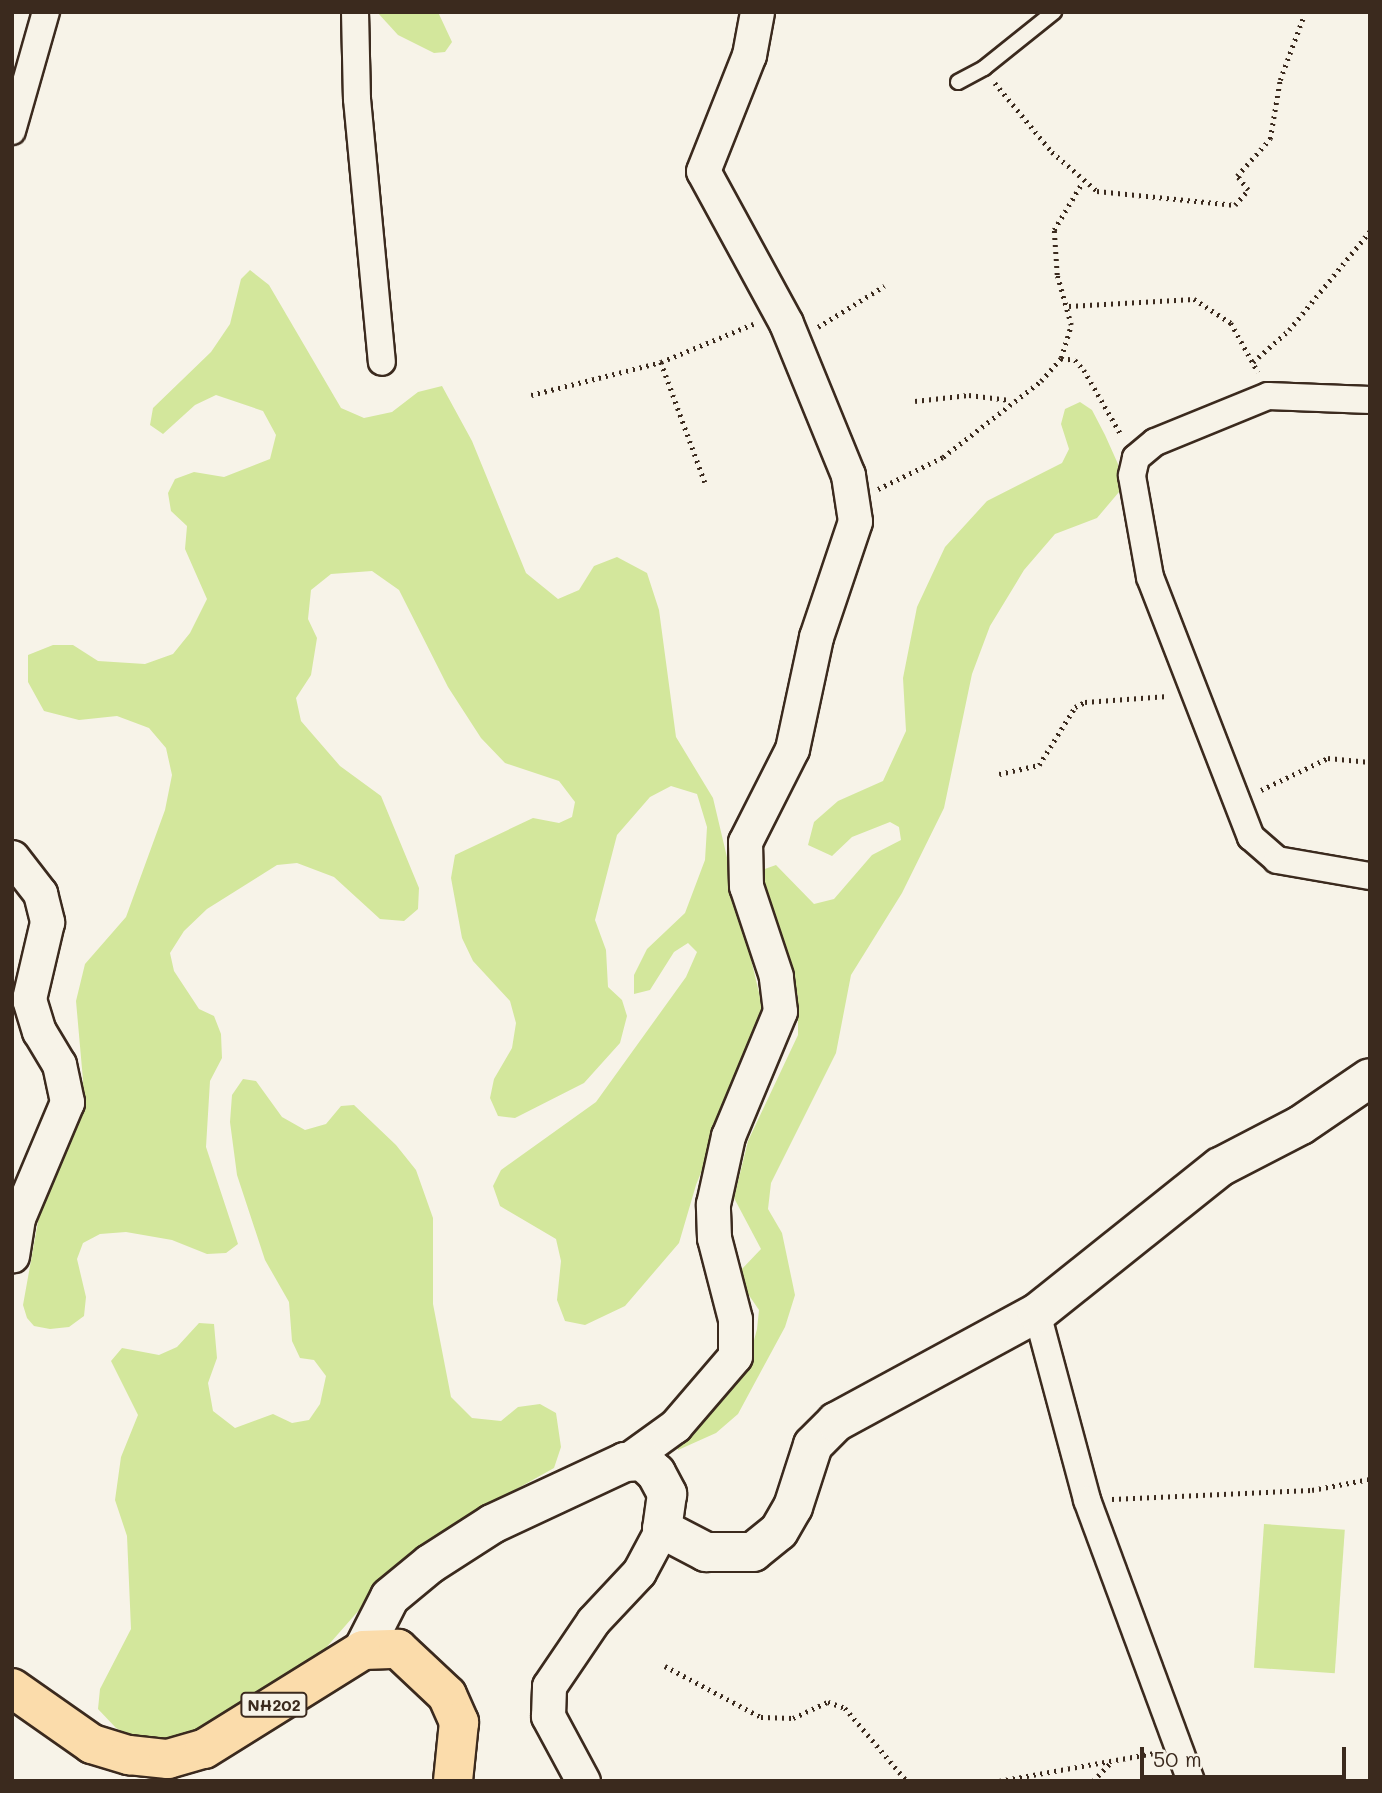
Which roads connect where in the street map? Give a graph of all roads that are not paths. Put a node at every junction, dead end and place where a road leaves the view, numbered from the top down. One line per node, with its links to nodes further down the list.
1 (46, 12): 6 (street)
2 (355, 12): 7 (street)
3 (757, 12): 14 (street)
4 (1054, 12): 5 (lane)
5 (958, 82)
6 (12, 131)
7 (382, 362)
8 (1370, 400): 10 (street)
9 (12, 857): 12 (street)
10 (1370, 876)
11 (1370, 1078): 13 (main road)
12 (12, 1256)
13 (1037, 1313): 15 (main road); 20 (street)
14 (625, 1462): 15 (main road); 16 (main road)
15 (662, 1530): 19 (street)
16 (363, 1650): 17 (highway, NH202); 18 (highway)
17 (12, 1688)
18 (453, 1781)
19 (583, 1781)
20 (1191, 1781)

